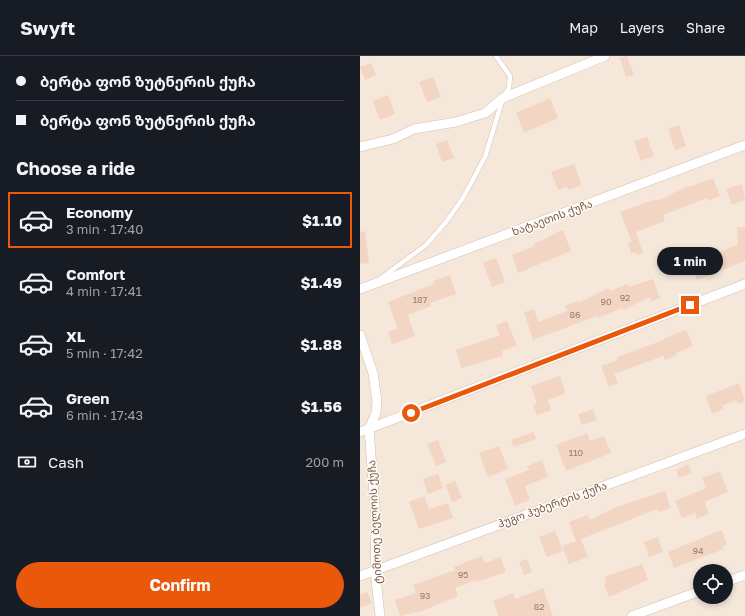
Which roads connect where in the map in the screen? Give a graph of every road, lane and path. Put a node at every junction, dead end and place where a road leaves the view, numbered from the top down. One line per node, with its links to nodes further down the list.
1 (496, 56): 3 (lane)
2 (605, 56): 3 (street)
3 (503, 98): 5 (street); 6 (lane)
4 (745, 145): 6 (street, ხატაეთის ქუჩა)
5 (360, 147)
6 (375, 283): 8 (street, ხატაეთის ქუჩა)
7 (745, 284): 10 (street)
8 (360, 289)
9 (360, 335): 10 (street, ტიმოთე ბელოის ქუჩა)
10 (369, 429): 11 (street); 13 (street, ტიმოთე ბელოის ქუჩა)
11 (360, 432)
12 (745, 434): 13 (street, ჰუგო ჰუბერტის ქუჩა)
13 (375, 570): 15 (street, ჰუგო ჰუბერტის ქუჩა); 18 (street, ტიმოთე ბელოის ქუჩა)
14 (745, 575): 16 (street)
15 (360, 576)
16 (733, 579)
17 (693, 594): 19 (street)
18 (380, 616)
19 (632, 616)

